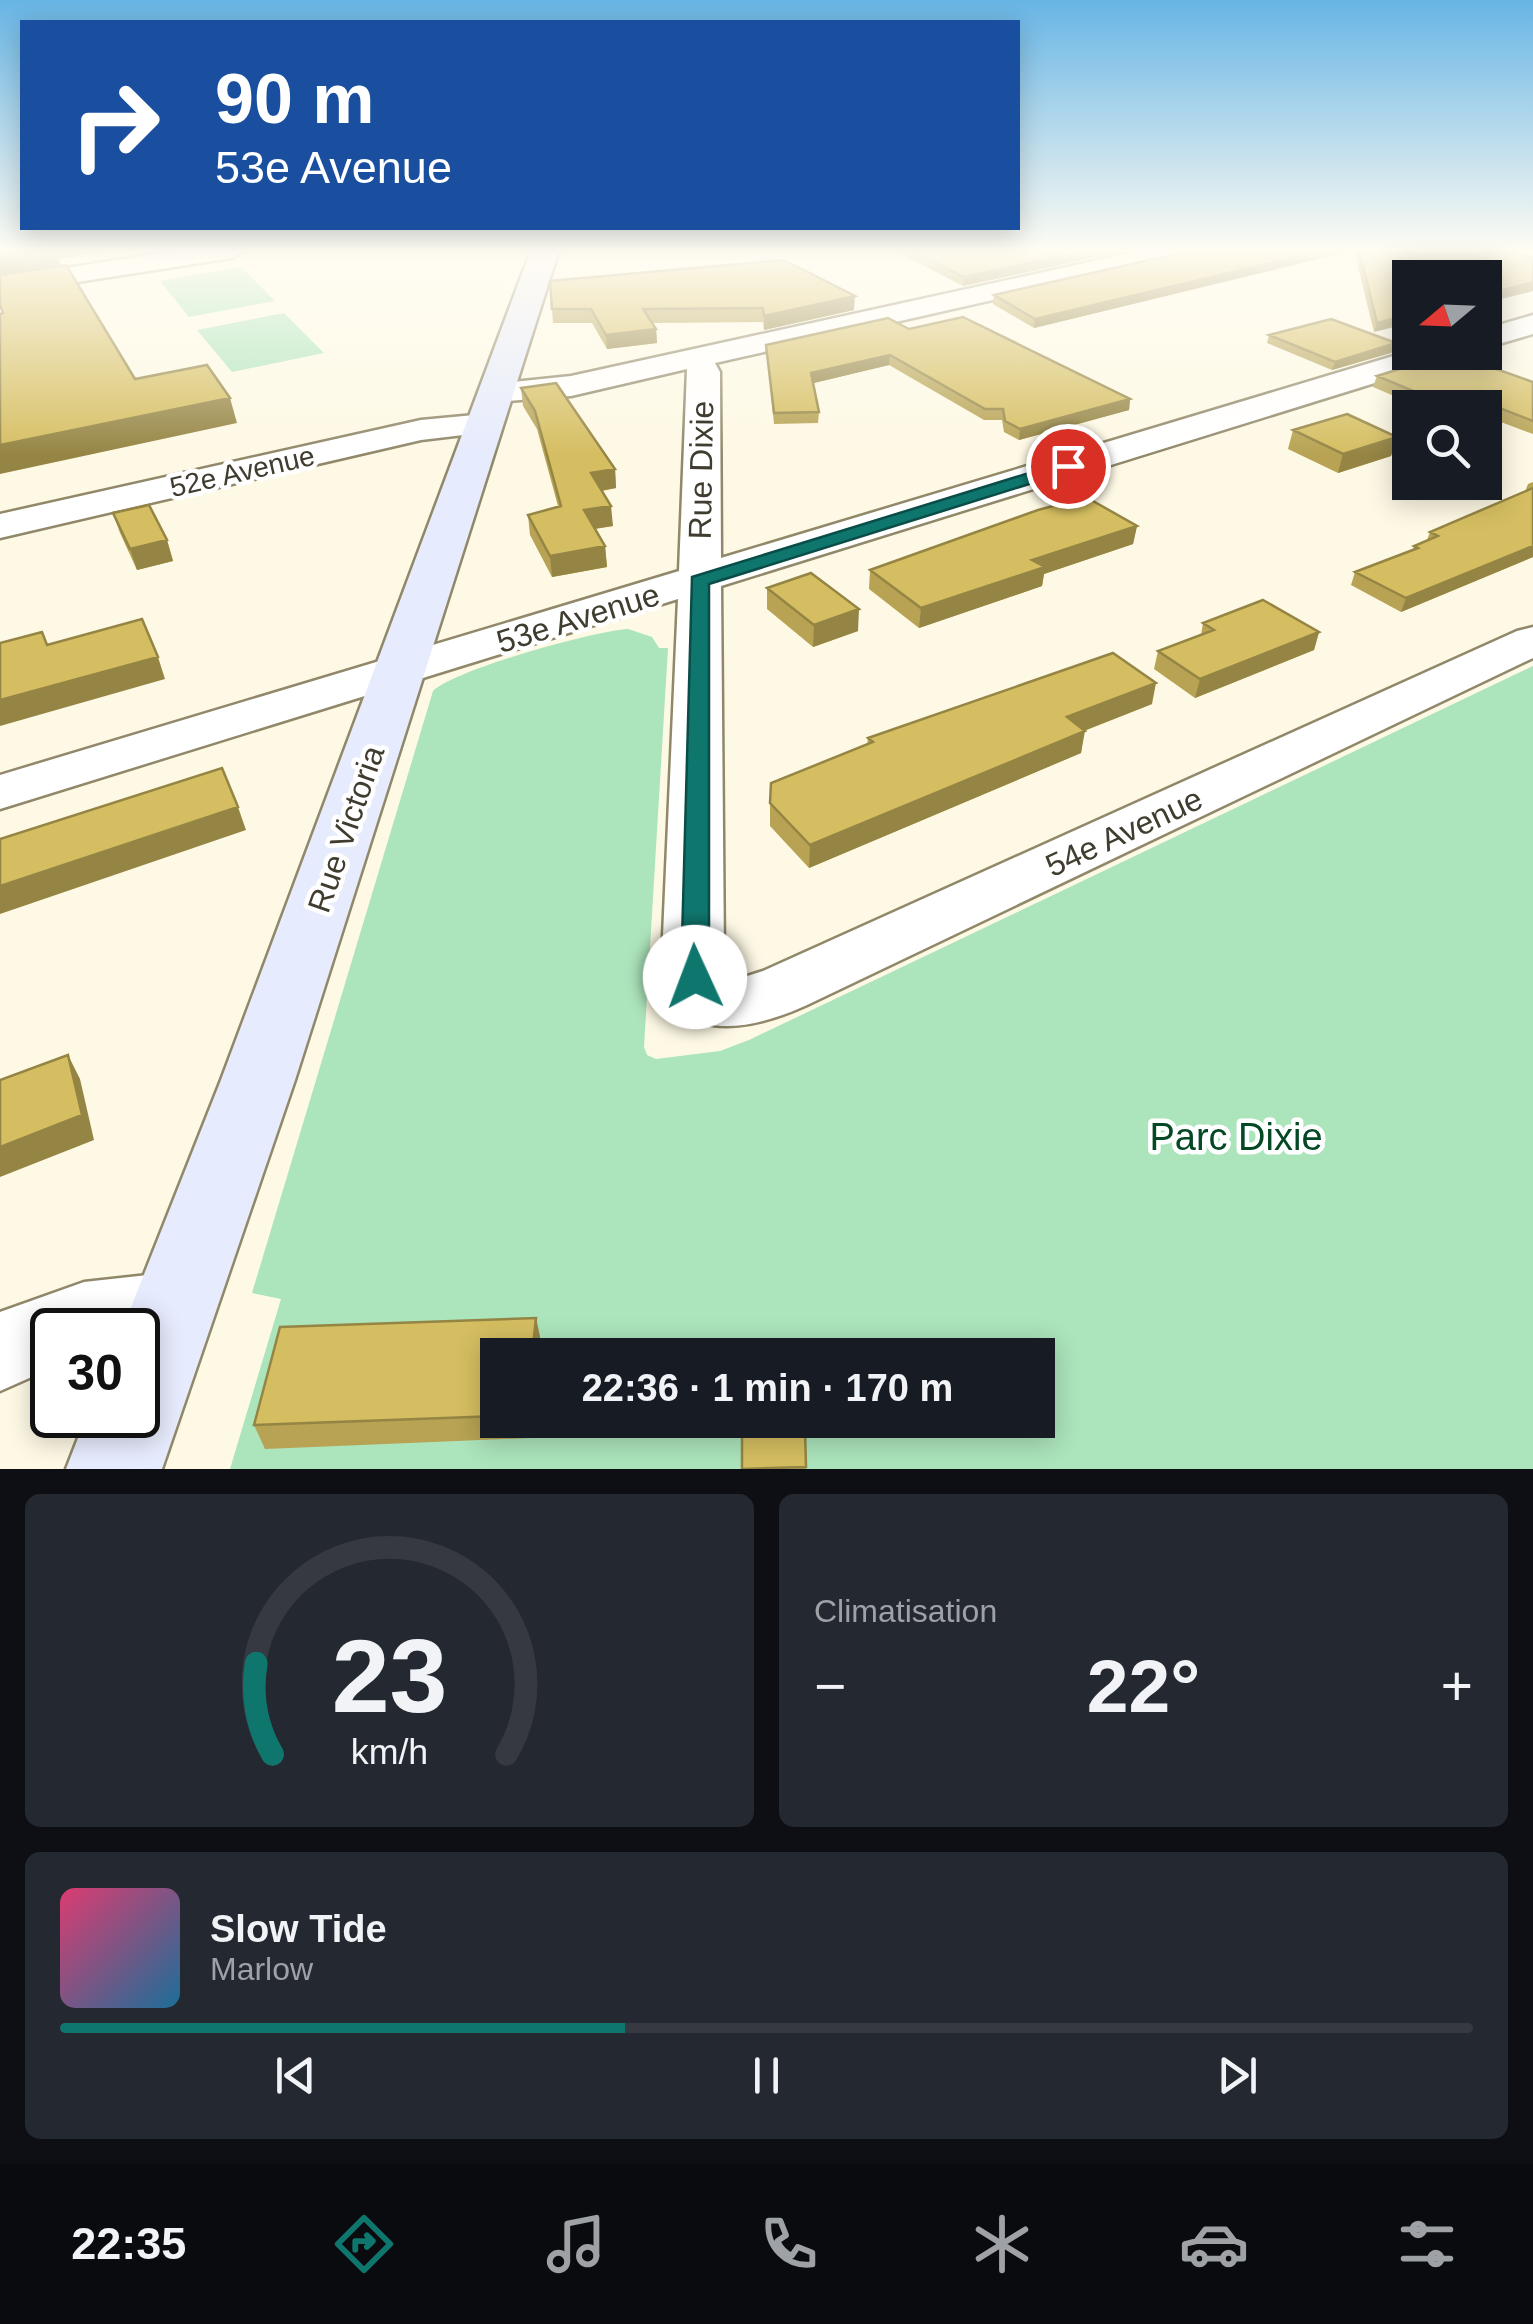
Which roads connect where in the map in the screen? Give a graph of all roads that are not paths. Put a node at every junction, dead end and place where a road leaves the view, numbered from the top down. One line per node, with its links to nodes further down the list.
1 (521, 319): 7 (main road, Rue Victoria)
2 (873, 319): 5 (street, 52e Avenue)
3 (1533, 324): 4 (street)
4 (1502, 334)
5 (697, 358): 7 (street, 52e Avenue); 9 (street, Rue Dixie)
6 (1392, 367): 9 (street, 53e Avenue)
7 (490, 408): 8 (street, 52e Avenue); 11 (main road, Rue Victoria)
8 (0, 526)
9 (699, 581): 11 (street, 53e Avenue); 13 (street, Rue Dixie)
10 (1533, 641): 13 (street, 54e Avenue)
11 (401, 670): 12 (street, 53e Avenue); 14 (main road, Rue Victoria)
12 (0, 792)
13 (710, 998)
14 (175, 1309): 15 (main road, Rue Victoria); 16 (street)
15 (160, 1348)
16 (0, 1352)
17 (125, 1438): 18 (main road)
18 (114, 1469)

